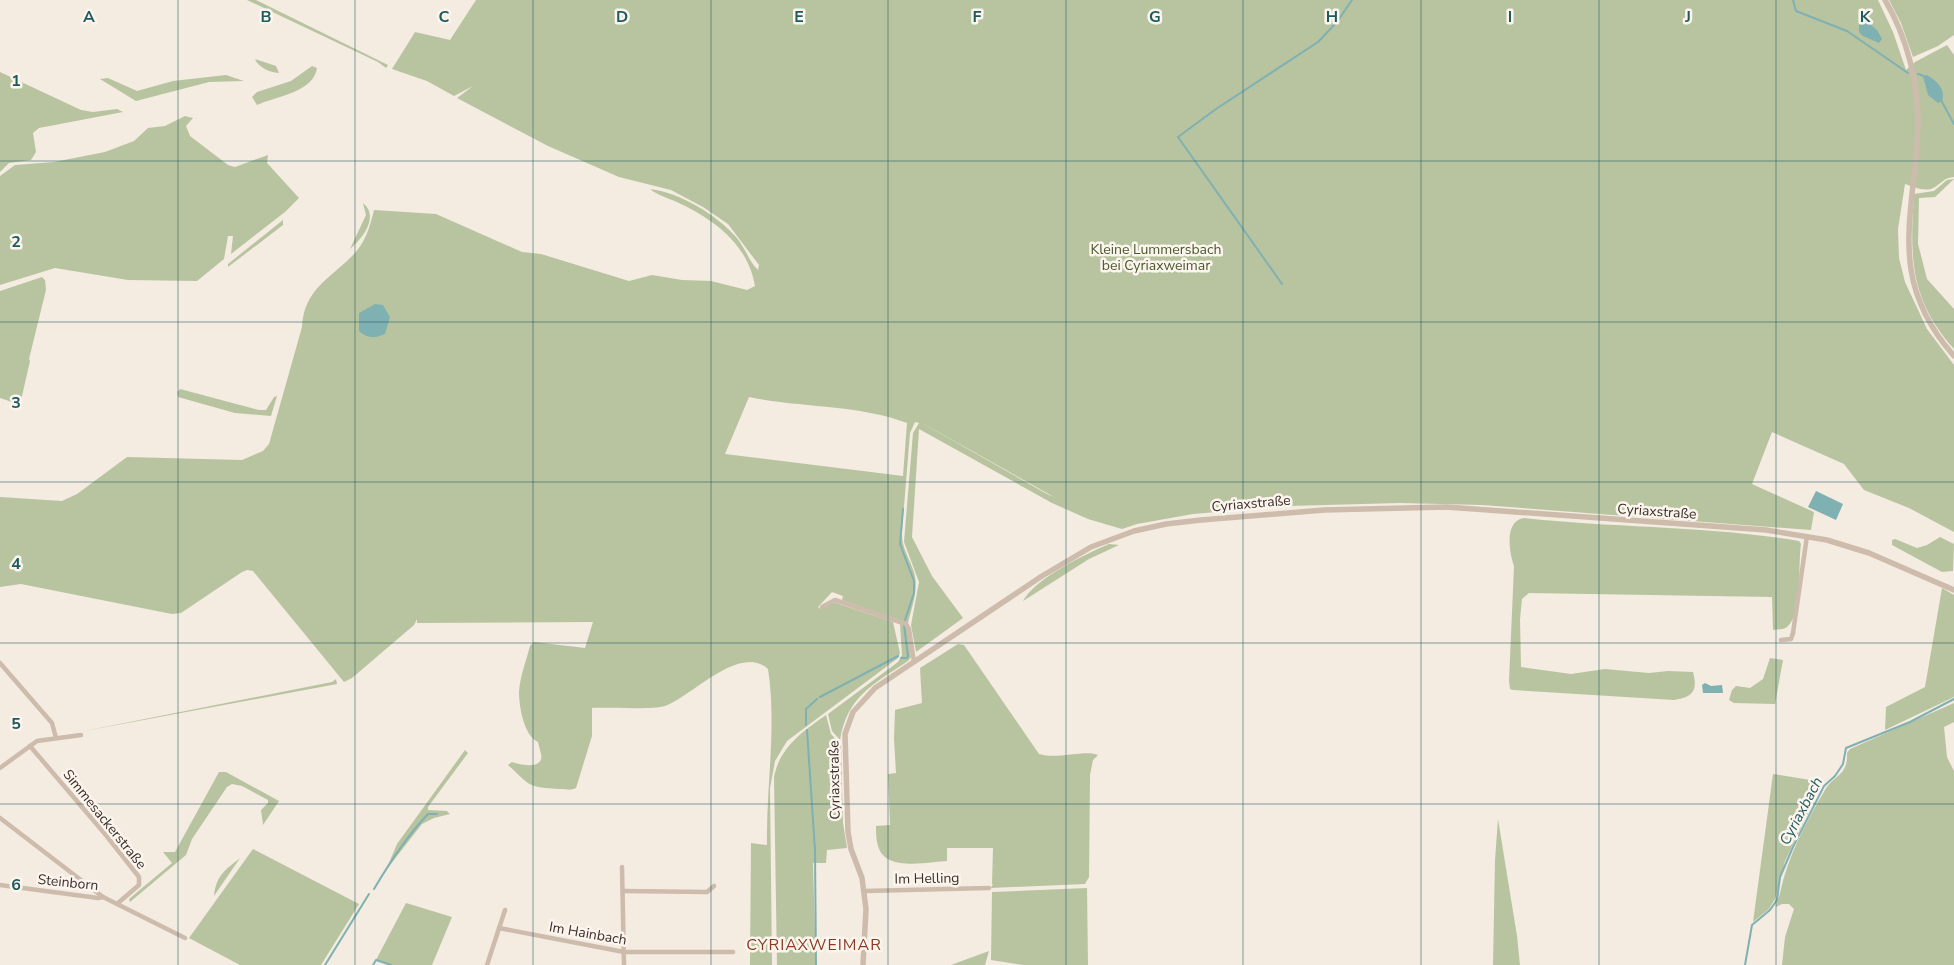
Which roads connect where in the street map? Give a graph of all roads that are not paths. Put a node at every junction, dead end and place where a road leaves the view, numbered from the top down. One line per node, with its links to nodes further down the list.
1 (1885, 0): 2 (street)
2 (1954, 356)
3 (1807, 536): 4 (street, Cyriaxstraße); 6 (street); 8 (street, Cyriaxstraße)
4 (1954, 590)
5 (822, 607): 8 (street)
6 (1781, 640)
7 (0, 662): 10 (street)
8 (914, 662): 18 (street, Cyriaxstraße)
9 (81, 735): 10 (street)
10 (56, 738): 11 (street)
11 (30, 746): 12 (street); 21 (street, Simmesackerstraße)
12 (1, 765)
13 (0, 818): 20 (street)
14 (622, 867): 19 (street)
15 (0, 885): 20 (street, Steinborn)
16 (714, 886): 19 (street)
17 (989, 888): 18 (street, Im Helling)
18 (865, 890): 29 (street, Cyriaxstraße)
19 (623, 891): 25 (street)
20 (103, 897): 21 (street, Steinborn)
21 (118, 903): 24 (street, Steinborn)
22 (505, 910): 23 (street)
23 (499, 928): 25 (street, Im Hainbach); 27 (street)
24 (184, 938)
25 (624, 952): 26 (street, Im Hainbach); 28 (street)
26 (733, 952)
27 (487, 965)
28 (624, 965)
29 (863, 965)

